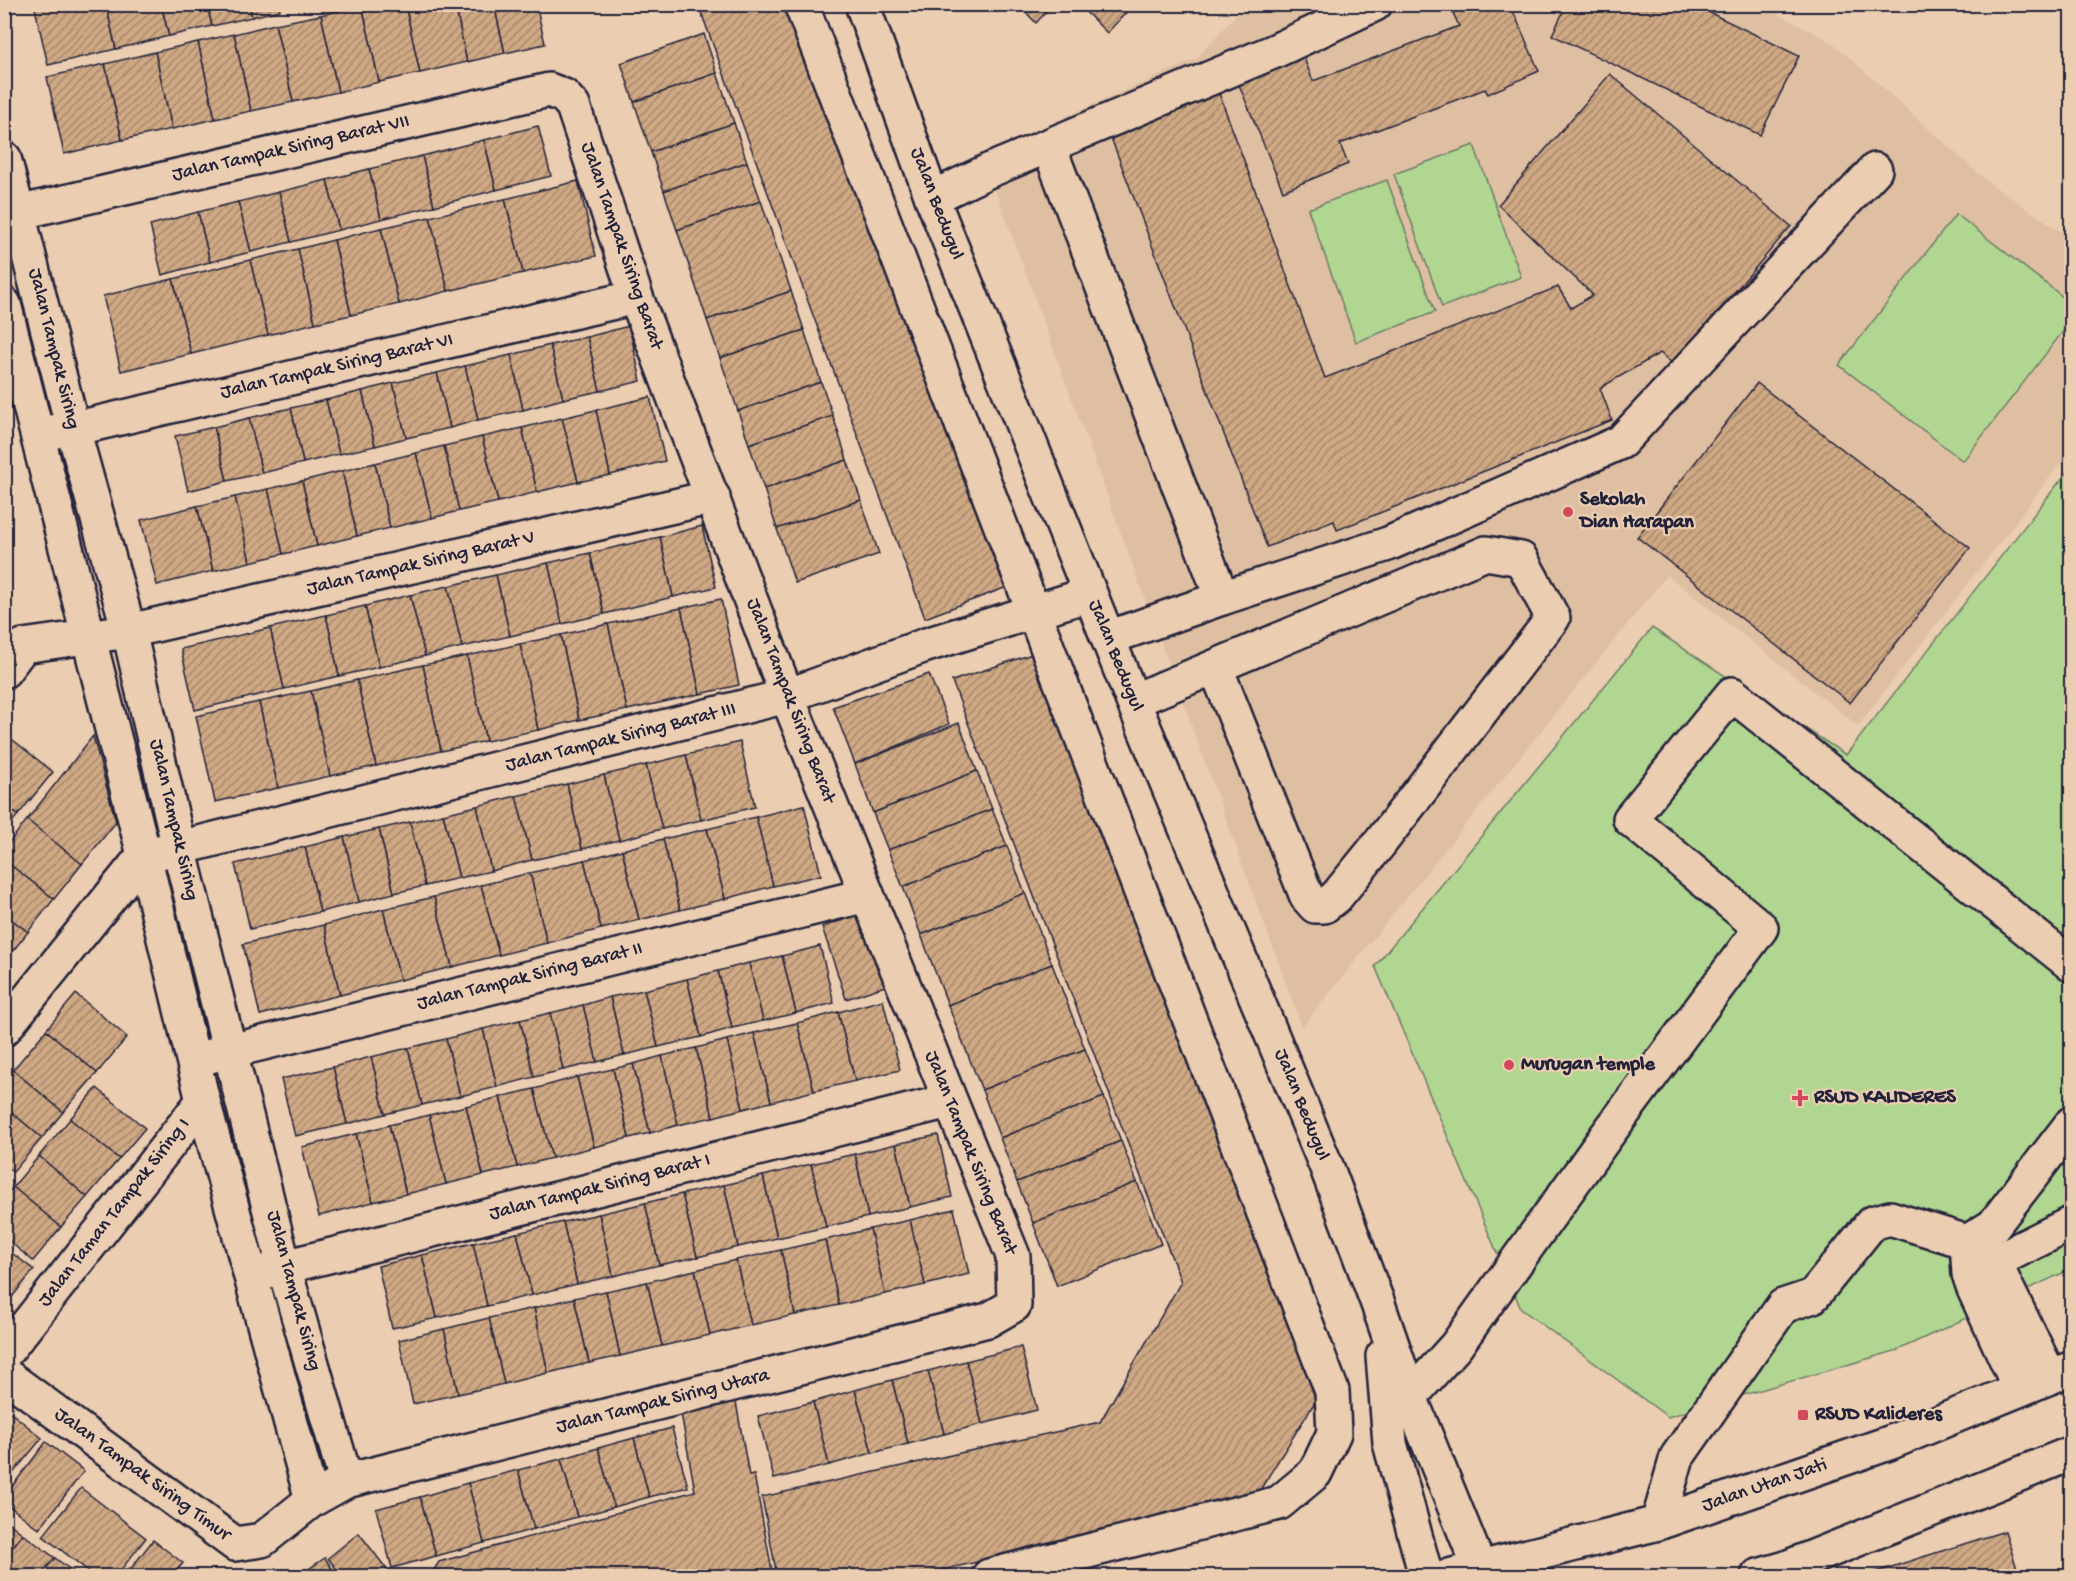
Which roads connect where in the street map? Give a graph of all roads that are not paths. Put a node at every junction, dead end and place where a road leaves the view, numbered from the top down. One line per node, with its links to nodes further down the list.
1 (801, 4): 19 (street)
2 (862, 4): 10 (street, Jalan Bedugul)
3 (1314, 4): 5 (street)
4 (1375, 4): 5 (street)
5 (1275, 51): 7 (street)
6 (564, 96): 11 (street, Jalan Tampak Siring Barat VII); 12 (street, Jalan Tampak Siring Barat)
7 (1049, 147): 10 (street); 18 (street)
8 (4, 158): 11 (street, Jalan Tampak Siring)
9 (1875, 170): 18 (street)
10 (932, 198): 17 (street, Jalan Bedugul)
11 (11, 214): 14 (street, Jalan Tampak Siring)
12 (636, 297): 14 (street, Jalan Tampak Siring Barat VI); 16 (street, Jalan Tampak Siring Barat)
13 (4, 304): 15 (street, Jalan Tampak Siring)
14 (73, 429): 15 (street, Jalan Tampak Siring Barat VI); 20 (street, Jalan Tampak Siring)
15 (37, 434): 21 (street, Jalan Tampak Siring)
16 (713, 496): 20 (street, Jalan Tampak Siring Barat V); 25 (street, Jalan Tampak Siring Barat)
17 (1090, 594): 19 (street, Jalan Tampak Siring Barat III); 22 (street, Jalan Bedugul)
18 (1222, 598): 22 (street)
19 (1033, 612): 25 (street, Jalan Tampak Siring Barat III); 52 (street)
20 (129, 631): 21 (street, Jalan Tampak Siring Barat V); 27 (street, Jalan Tampak Siring)
21 (87, 637): 23 (street, Jalan Tampak Siring Barat V); 28 (street, Jalan Tampak Siring)
22 (1108, 638): 26 (street, Jalan Bedugul)
23 (11, 650)
24 (1216, 668): 24 (street); 26 (street)
25 (787, 696): 27 (street, Jalan Tampak Siring Barat III); 29 (street, Jalan Tampak Siring Barat)
26 (1133, 701): 41 (street, Jalan Bedugul)
27 (179, 849): 28 (street, Jalan Tampak Siring Barat III); 32 (street, Jalan Tampak Siring)
28 (144, 855): 31 (street); 33 (street, Jalan Tampak Siring)
29 (867, 895): 32 (street, Jalan Tampak Siring Barat II); 35 (street, Jalan Tampak Siring Barat)
30 (2072, 965): 46 (street)
31 (4, 1029)
32 (230, 1050): 33 (street, Jalan Tampak Siring Barat II); 39 (street, Jalan Tampak Siring)
33 (194, 1061): 34 (street, Jalan Tampak Siring)
34 (203, 1101): 40 (street, Jalan Tampak Siring); 43 (street, Jalan Taman Tampak Siring I)
35 (949, 1101): 39 (street, Jalan Tampak Siring Barat I); 42 (street, Jalan Tampak Siring Barat)
36 (2072, 1123): 38 (street)
37 (2072, 1223): 38 (street)
38 (1976, 1260): 45 (street); 50 (street)
39 (284, 1267): 40 (street, Jalan Tampak Siring Barat I); 48 (street, Jalan Tampak Siring)
40 (251, 1276): 49 (street, Jalan Tampak Siring)
41 (1378, 1304): 46 (street, Jalan Bedugul); 53 (street, Jalan Bedugul)
42 (1014, 1305): 48 (street, Jalan Tampak Siring Utara)
43 (4, 1354)
44 (4, 1374): 49 (street, Jalan Tampak Siring Timur)
45 (2047, 1378): 50 (street, Jalan Utan Jati)
46 (1410, 1397): 51 (street, Jalan Bedugul)
47 (2072, 1453): 54 (street)
48 (346, 1481): 49 (street, Jalan Tampak Siring Utara)
49 (312, 1500)
50 (1658, 1523): 51 (street, Jalan Utan Jati)
51 (1464, 1572)
52 (988, 1576)
53 (1426, 1576)
54 (1758, 1576)

